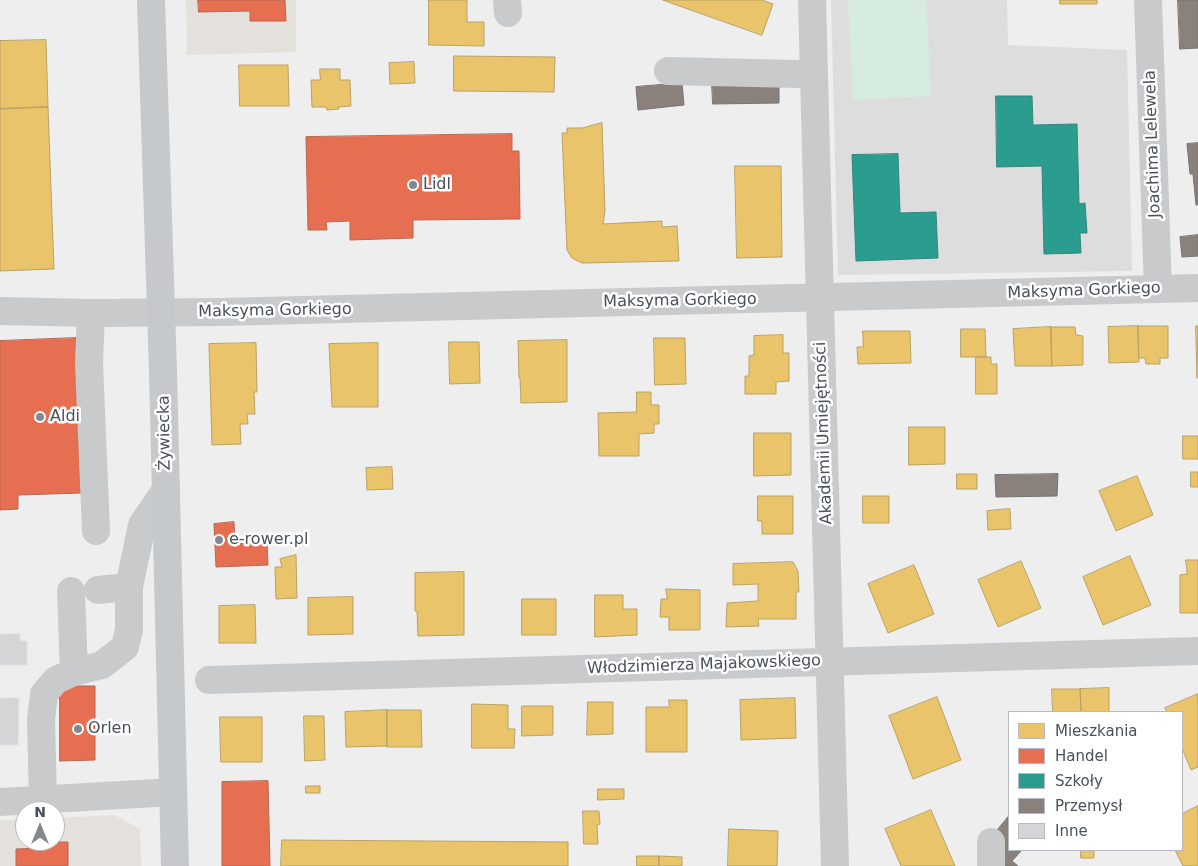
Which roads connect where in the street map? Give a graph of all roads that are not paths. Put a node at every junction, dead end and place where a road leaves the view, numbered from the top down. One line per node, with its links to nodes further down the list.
1 (151, 0): 11 (main road, Żywiecka)
2 (812, 0): 5 (street, Akademii Umiejętności)
3 (1148, 0): 7 (street, Joachima Lelewela)
4 (668, 71): 5 (street)
5 (814, 73): 8 (street, Akademii Umiejętności)
6 (1198, 288): 7 (street, Maksyma Gorkiego)
7 (1158, 289): 8 (street, Maksyma Gorkiego)
8 (820, 298): 11 (street, Maksyma Gorkiego); 18 (street, Akademii Umiejętności)
9 (0, 311): 10 (street, Maksyma Gorkiego)
10 (91, 313): 11 (street, Maksyma Gorkiego); 13 (street)
11 (161, 313): 12 (main road, Żywiecka)
12 (166, 490): 14 (street); 21 (main road, Żywiecka)
13 (96, 531)
14 (129, 587): 15 (street); 19 (street)
15 (98, 590)
16 (71, 591): 19 (street)
17 (1198, 651): 18 (street, Włodzimierza Majakowskiego)
18 (830, 662): 20 (street, Włodzimierza Majakowskiego); 25 (street, Akademii Umiejętności)
19 (74, 672): 22 (street)
20 (209, 680)
21 (173, 792): 22 (street); 24 (main road, Żywiecka)
22 (43, 800): 23 (street)
23 (0, 802)
24 (175, 866)
25 (836, 866)

